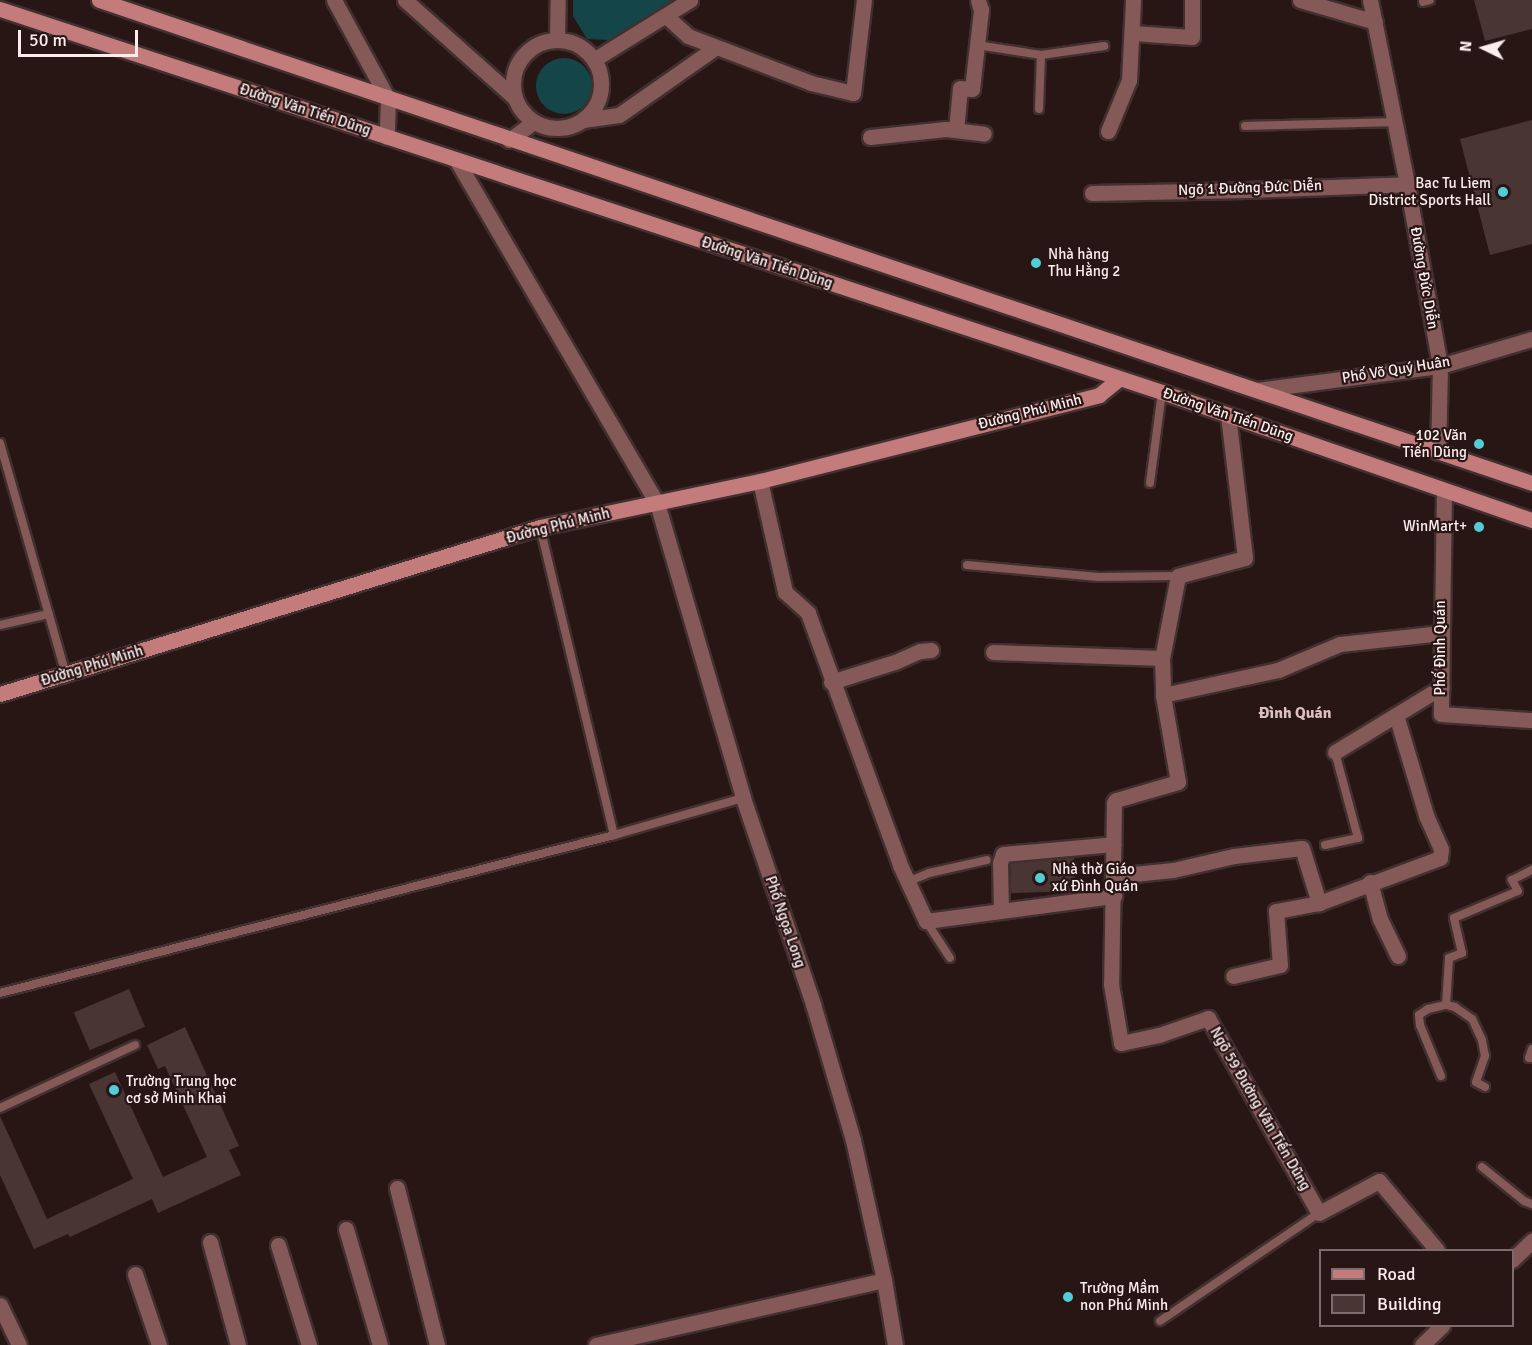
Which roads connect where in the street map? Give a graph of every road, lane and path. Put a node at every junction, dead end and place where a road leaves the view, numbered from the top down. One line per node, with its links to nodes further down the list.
1 (99, 0): 23 (main road)
2 (334, 0): 23 (street)
3 (405, 0): 22 (street)
4 (558, 0): 16 (street)
5 (690, 0): 13 (street)
6 (864, 0): 19 (street)
7 (978, 0): 17 (street)
8 (1133, 0): 15 (street)
9 (1192, 0): 15 (street)
10 (1299, 0): 14 (street)
11 (1370, 0): 14 (street, Đường Đức Diễn)
12 (0, 9): 32 (main road, Đường Văn Tiến Dũng)
13 (666, 16): 19 (street); 21 (street)
14 (1375, 22): 27 (street, Đường Đức Diễn)
15 (1132, 33): 30 (street)
16 (557, 39): 21 (street); 22 (street)
17 (977, 45): 20 (lane); 29 (street)
18 (1104, 46): 20 (lane)
19 (716, 47): 25 (street)
20 (1041, 55): 24 (lane)
21 (595, 59): 25 (street)
22 (515, 98): 26 (street)
23 (388, 99): 32 (street); 34 (main road)
24 (1039, 110)
25 (583, 120): 26 (street)
26 (534, 122): 34 (street)
27 (1395, 122): 28 (lane); 36 (street, Đường Đức Diễn)
28 (1245, 126)
29 (956, 130): 31 (street); 33 (street)
30 (1108, 130)
31 (984, 134)
32 (387, 137): 35 (main road, Đường Văn Tiến Dũng)
33 (870, 137)
34 (509, 140): 41 (main road)
35 (457, 160): 40 (main road, Đường Văn Tiến Dũng); 50 (street, Phố Ngọa Long)
36 (1407, 184): 37 (street, Ngõ 1 Đường Đức Diễn); 39 (street, Đường Đức Diễn)
37 (1092, 193)
38 (1532, 339): 39 (street, Phố Võ Quý Huân)
39 (1440, 366): 41 (street, Phố Võ Quý Huân); 45 (street, Đường Đức Diễn)
40 (1119, 379): 42 (main road, Đường Văn Tiến Dũng); 46 (main road, Đường Phú Minh)
41 (1257, 390): 45 (main road)
42 (1162, 392): 43 (main road, Đường Văn Tiến Dũng); 47 (lane)
43 (1228, 415): 49 (main road, Đường Văn Tiến Dũng); 54 (street)
44 (0, 443): 55 (lane)
45 (1438, 452): 48 (main road)
46 (760, 481): 50 (main road, Đường Phú Minh); 62 (street)
47 (1150, 483)
48 (1532, 483)
49 (1443, 490): 51 (main road, Đường Văn Tiến Dũng); 57 (street, Phố Đình Quán)
50 (657, 503): 52 (main road, Đường Phú Minh); 69 (street, Phố Ngọa Long)
51 (1532, 520)
52 (540, 527): 61 (main road, Đường Phú Minh); 70 (lane)
53 (967, 566): 54 (lane)
54 (1178, 576): 60 (street, Ngõ 59 Đường Văn Tiến Dũng)
55 (49, 614): 56 (lane); 61 (lane)
56 (0, 625)
57 (1441, 633): 63 (street, Phố Đình Quán); 65 (street)
58 (931, 650): 62 (street)
59 (993, 652): 60 (street)
60 (1162, 658): 65 (street, Ngõ 59 Đường Văn Tiến Dũng)
61 (66, 674): 64 (main road, Đường Phú Minh)
62 (831, 682): 76 (street)
63 (1442, 687): 66 (street); 67 (street, Phố Đình Quán)
64 (0, 694)
65 (1163, 694): 71 (street, Ngõ 59 Đường Văn Tiến Dũng)
66 (1396, 715): 68 (street); 77 (street)
67 (1532, 720)
68 (1335, 752): 72 (lane)
69 (743, 798): 70 (lane); 104 (street, Phố Ngọa Long)
70 (614, 835): 85 (lane)
71 (1114, 844): 75 (street, Ngõ 59 Đường Văn Tiến Dũng); 80 (street)
72 (1325, 845)
73 (987, 860): 76 (lane)
74 (1532, 870): 86 (lane)
75 (1114, 876): 78 (street, Ngõ 59 Đường Văn Tiến Dũng); 79 (street)
76 (907, 882): 81 (street)
77 (1370, 882): 79 (street); 82 (street)
78 (1114, 896): 80 (street); 96 (street, Ngõ 59 Đường Văn Tiến Dũng)
79 (1318, 903): 84 (street)
80 (1001, 909): 81 (street)
81 (926, 921): 83 (lane)
82 (1398, 956)
83 (950, 958)
84 (1233, 976)
85 (0, 993)
86 (1446, 1005): 90 (lane); 91 (lane)
87 (135, 1045): 92 (lane)
88 (1532, 1049): 89 (lane)
89 (1532, 1058)
90 (1441, 1076)
91 (1485, 1087)
92 (0, 1108)
93 (1482, 1167): 95 (lane)
94 (397, 1188): 113 (street)
95 (1532, 1204)
96 (1319, 1213): 101 (street); 106 (lane)
97 (346, 1229): 112 (street)
98 (1532, 1241): 102 (street)
99 (210, 1242): 110 (street)
100 (278, 1245): 111 (street)
101 (1435, 1249)
102 (1514, 1258)
103 (135, 1274): 109 (street)
104 (884, 1280): 114 (street); 115 (street, Phố Ngọa Long)
105 (0, 1305): 108 (street)
106 (1160, 1321)
107 (1441, 1327): 116 (street)
108 (20, 1345)
109 (159, 1345)
110 (238, 1345)
111 (309, 1345)
112 (380, 1345)
113 (437, 1345)
114 (596, 1345)
115 (895, 1345)
116 (1422, 1345)

